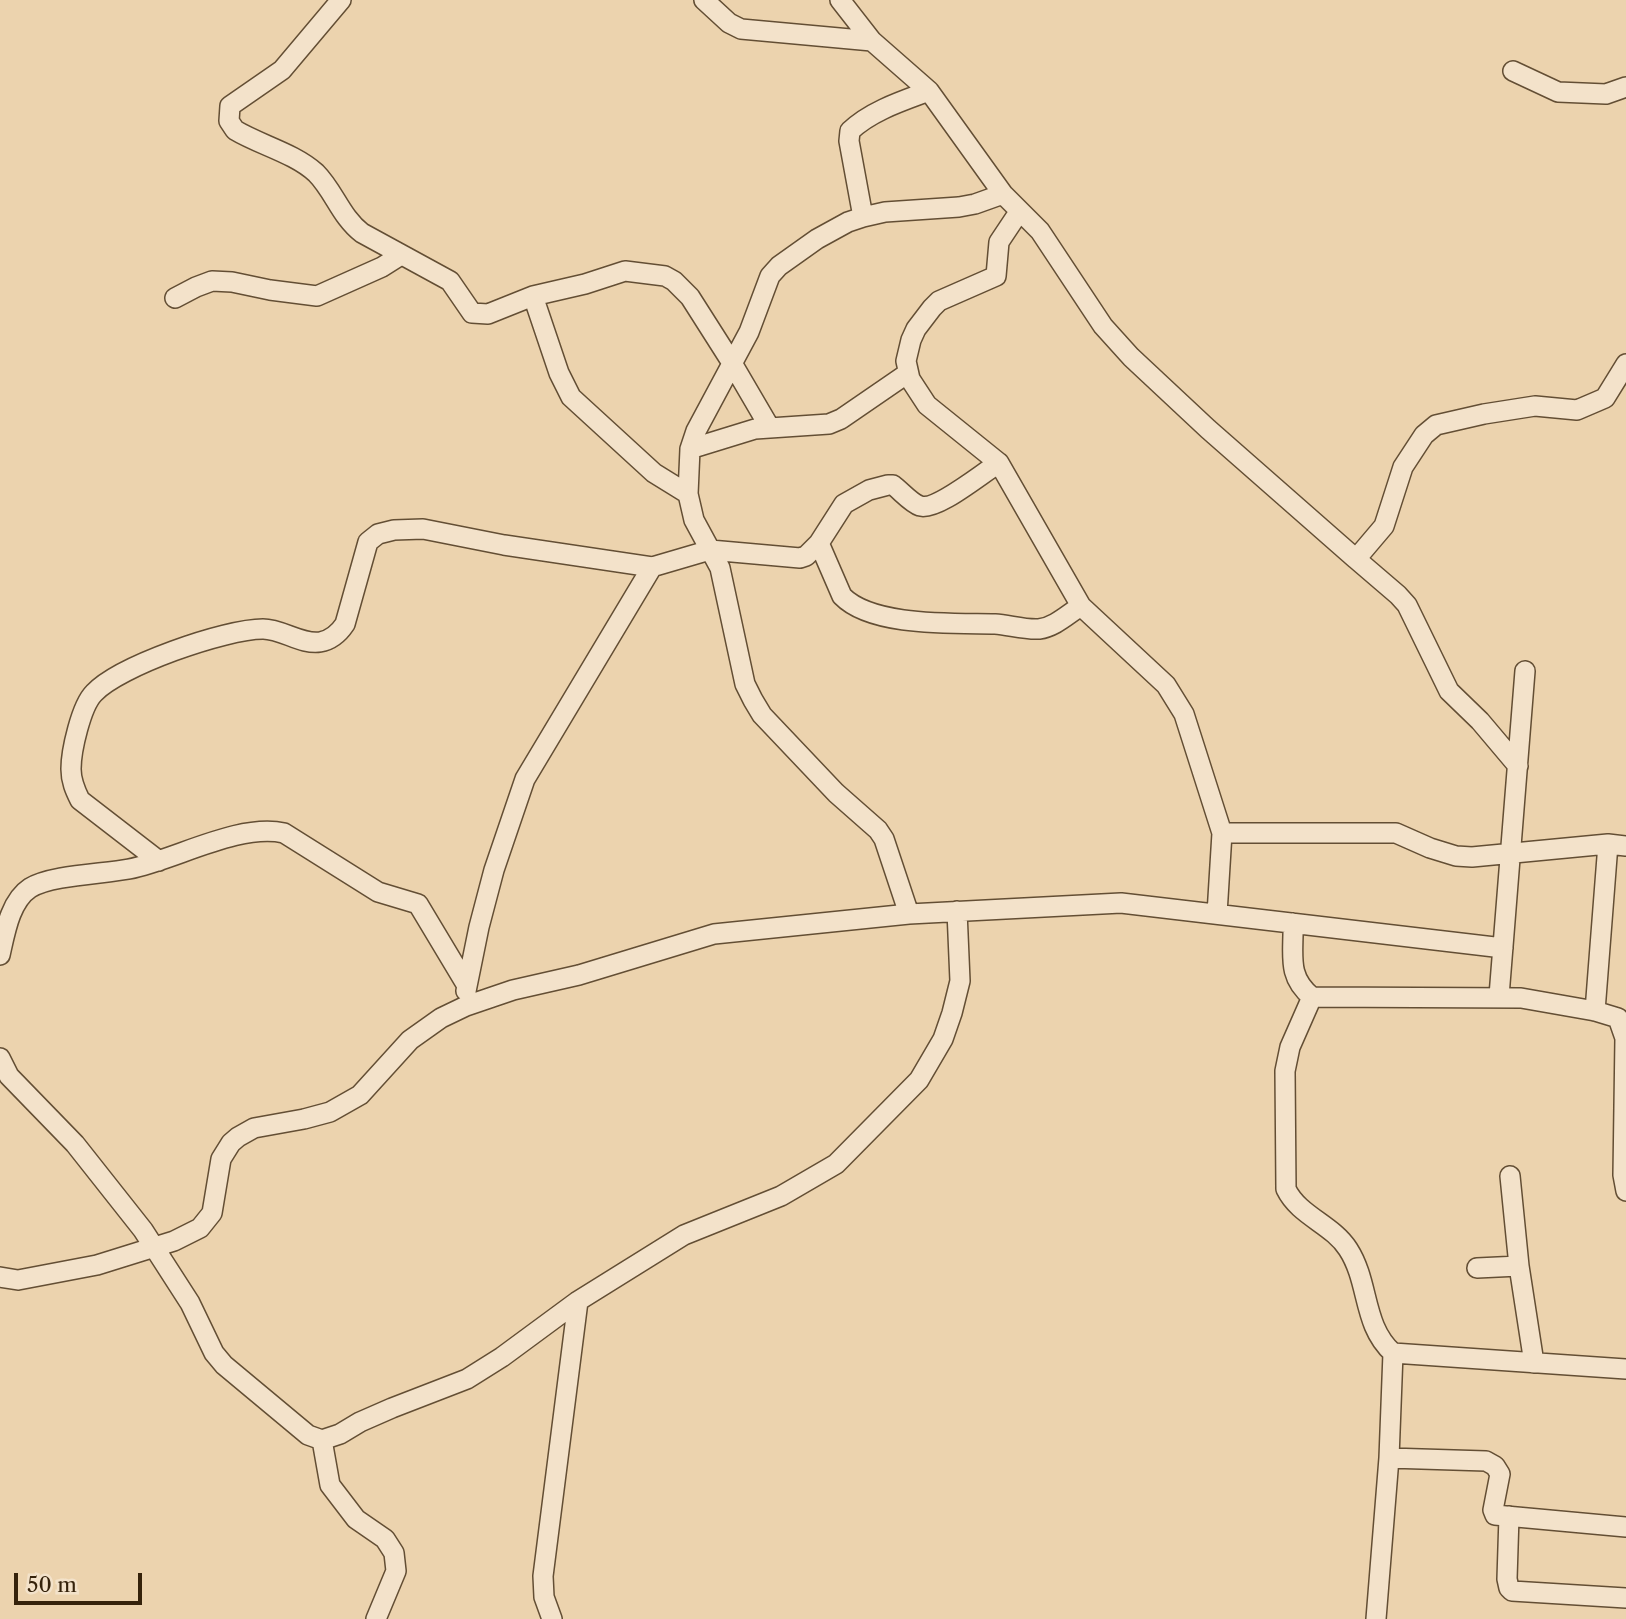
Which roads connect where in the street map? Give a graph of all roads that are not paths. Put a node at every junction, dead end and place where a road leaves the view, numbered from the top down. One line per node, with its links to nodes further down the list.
1 (341, 0): 11 (street)
2 (704, 0): 4 (street)
3 (839, 0): 4 (street)
4 (872, 41): 7 (street)
5 (1513, 71): 6 (street)
6 (1626, 87)
7 (929, 91): 8 (street); 10 (street)
8 (1003, 194): 9 (street); 10 (street)
9 (1019, 212): 16 (street); 23 (street)
10 (863, 217): 14 (street)
11 (401, 255): 12 (street); 13 (street)
12 (533, 296): 14 (street); 20 (street)
13 (175, 298)
14 (733, 363): 17 (street); 18 (street)
15 (1626, 364): 23 (street)
16 (908, 373): 17 (street); 19 (street)
17 (770, 428): 18 (street)
18 (690, 449): 20 (street)
19 (999, 463): 21 (street); 25 (street)
20 (688, 494): 22 (street)
21 (819, 543): 22 (street); 25 (street)
22 (710, 550): 24 (street); 33 (street)
23 (1356, 559): 27 (street)
24 (652, 567): 31 (street); 38 (street)
25 (1081, 606): 28 (street)
26 (1525, 671): 27 (street)
27 (1518, 766): 30 (street)
28 (1222, 832): 30 (street); 34 (street)
29 (1617, 845): 30 (street); 42 (street)
30 (1511, 852): 36 (street)
31 (159, 861): 37 (street); 38 (street)
32 (957, 911): 33 (street); 34 (street); 50 (street)
33 (909, 914): 41 (street)
34 (1217, 914): 35 (street)
35 (1293, 923): 36 (street); 40 (street)
36 (1503, 948): 39 (street)
37 (0, 955)
38 (466, 984): 41 (street)
39 (1499, 996): 40 (street); 42 (street)
40 (1312, 997): 51 (street)
41 (466, 1006): 46 (street)
42 (1595, 1011): 45 (street)
43 (0, 1058): 46 (street)
44 (1510, 1176): 47 (street)
45 (1625, 1181)
46 (153, 1247): 49 (street); 54 (street)
47 (1519, 1266): 48 (street); 52 (street)
48 (1476, 1268)
49 (0, 1277)
50 (578, 1301): 54 (street); 60 (street)
51 (1393, 1353): 52 (street); 55 (street)
52 (1534, 1363): 53 (street)
53 (1626, 1369)
54 (322, 1440): 59 (street)
55 (1389, 1458): 56 (street); 61 (street)
56 (1509, 1516): 57 (street); 58 (street)
57 (1626, 1527)
58 (1626, 1598)
59 (376, 1619)
60 (552, 1619)
61 (1376, 1619)

